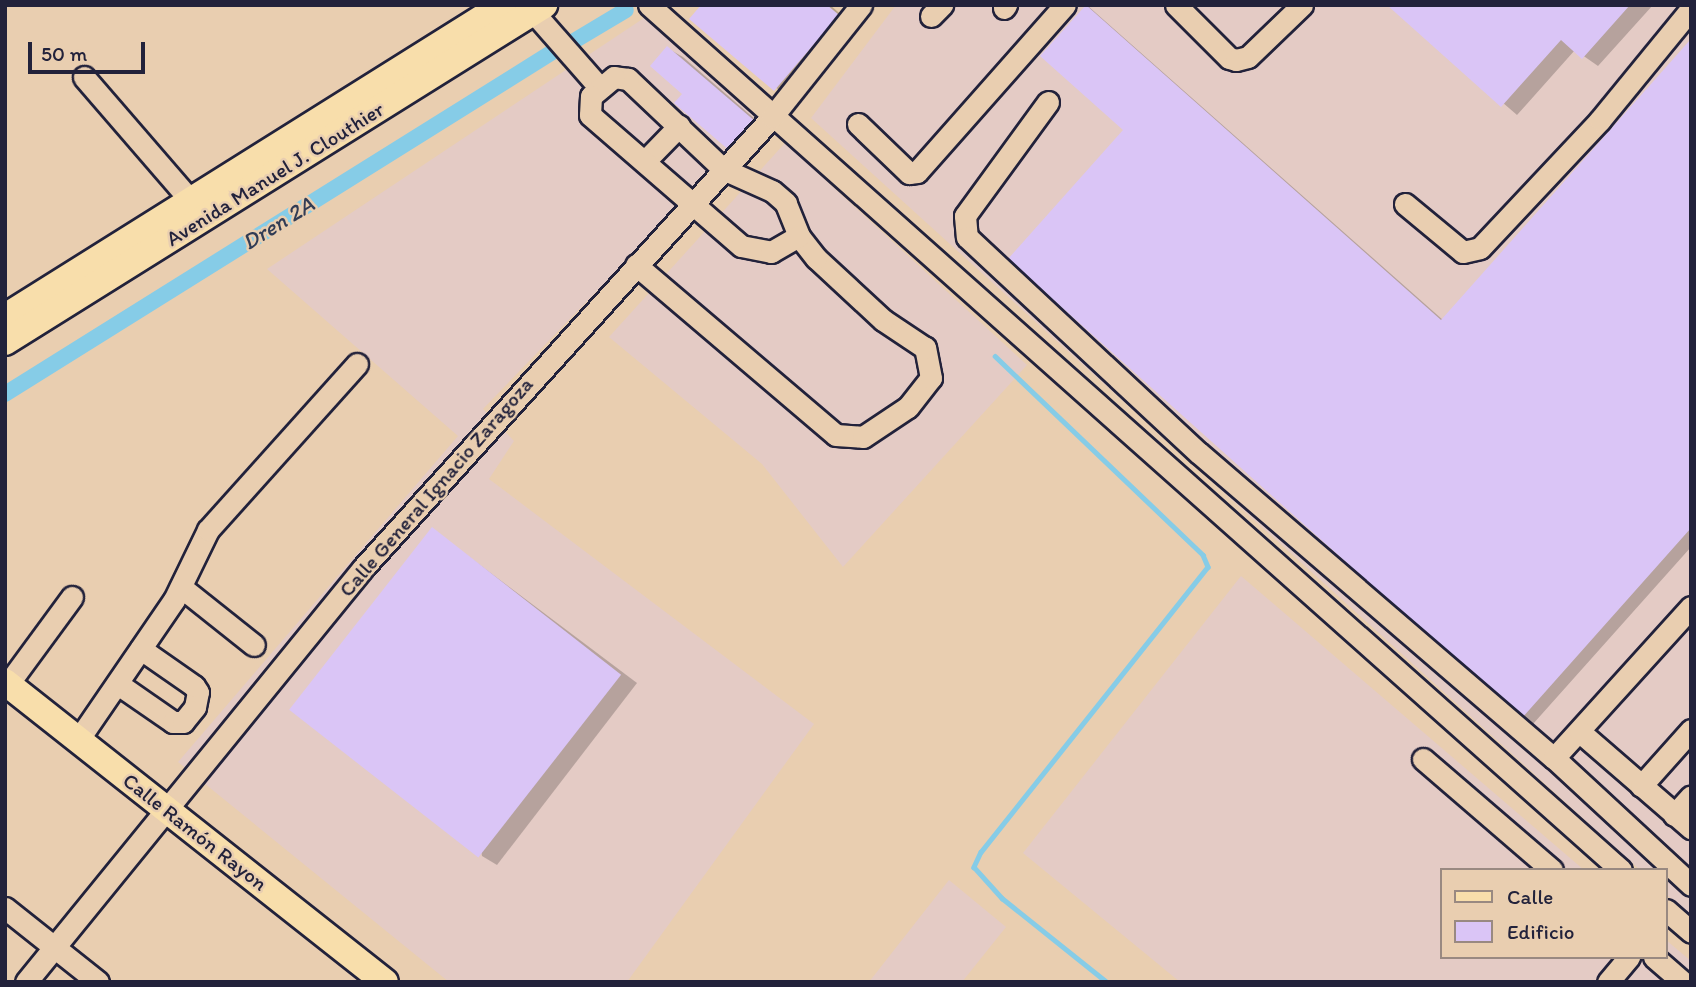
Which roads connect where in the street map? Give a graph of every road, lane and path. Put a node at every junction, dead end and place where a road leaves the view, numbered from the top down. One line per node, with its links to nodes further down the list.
1 (503, 5): 19 (main road, Avenida Manuel J. Clouthier)
2 (649, 5): 12 (street)
3 (861, 5): 12 (street, Calle General Ignacio Zaragoza)
4 (1065, 5): 13 (street)
5 (1176, 5): 6 (street)
6 (1302, 5)
7 (535, 8): 10 (street); 19 (main road, Avenida Manuel J. Clouthier)
8 (1691, 9): 18 (street)
9 (84, 77): 19 (street)
10 (599, 88): 14 (street); 15 (street)
11 (1048, 102): 35 (street)
12 (772, 117): 16 (street, Calle General Ignacio Zaragoza); 43 (street)
13 (858, 124)
14 (679, 126): 15 (street); 16 (street)
15 (645, 161): 17 (street)
16 (723, 169): 17 (street, Calle General Ignacio Zaragoza); 20 (street)
17 (691, 202): 20 (street); 21 (street, Calle General Ignacio Zaragoza)
18 (1405, 204)
19 (198, 209): 22 (main road, Avenida Manuel J. Clouthier); 23 (main road, Avenida Manuel J. Clouthier)
20 (799, 236): 21 (street)
21 (636, 265): 39 (street, Calle General Ignacio Zaragoza)
22 (5, 317)
23 (5, 342)
24 (357, 365): 25 (street)
25 (181, 587): 28 (street); 29 (street)
26 (72, 597): 30 (street)
27 (1691, 607): 33 (street)
28 (254, 645)
29 (141, 649): 31 (street); 31 (street)
30 (6, 683): 34 (main road, Calle Ramón Rayon)
31 (118, 684): 34 (street)
32 (1691, 730): 37 (street)
33 (1580, 732): 35 (street); 37 (street)
34 (78, 740): 39 (main road, Calle Ramón Rayon)
35 (1554, 758): 44 (street)
36 (1423, 759): 42 (street)
37 (1641, 786): 40 (street)
38 (1691, 796): 40 (street)
39 (166, 810): 48 (street, Calle General Ignacio Zaragoza); 53 (main road, Calle Ramón Rayon)
40 (1674, 815): 41 (street)
41 (1691, 828)
42 (1550, 868)
43 (1619, 868)
44 (1691, 886)
45 (5, 908): 48 (street)
46 (1668, 912): 47 (street)
47 (1691, 932)
48 (54, 947): 51 (street, Calle General Ignacio Zaragoza); 52 (street)
49 (1627, 959): 54 (street)
50 (1656, 959): 55 (street)
51 (26, 982)
52 (98, 982)
53 (385, 982)
54 (1608, 982)
55 (1683, 982)

